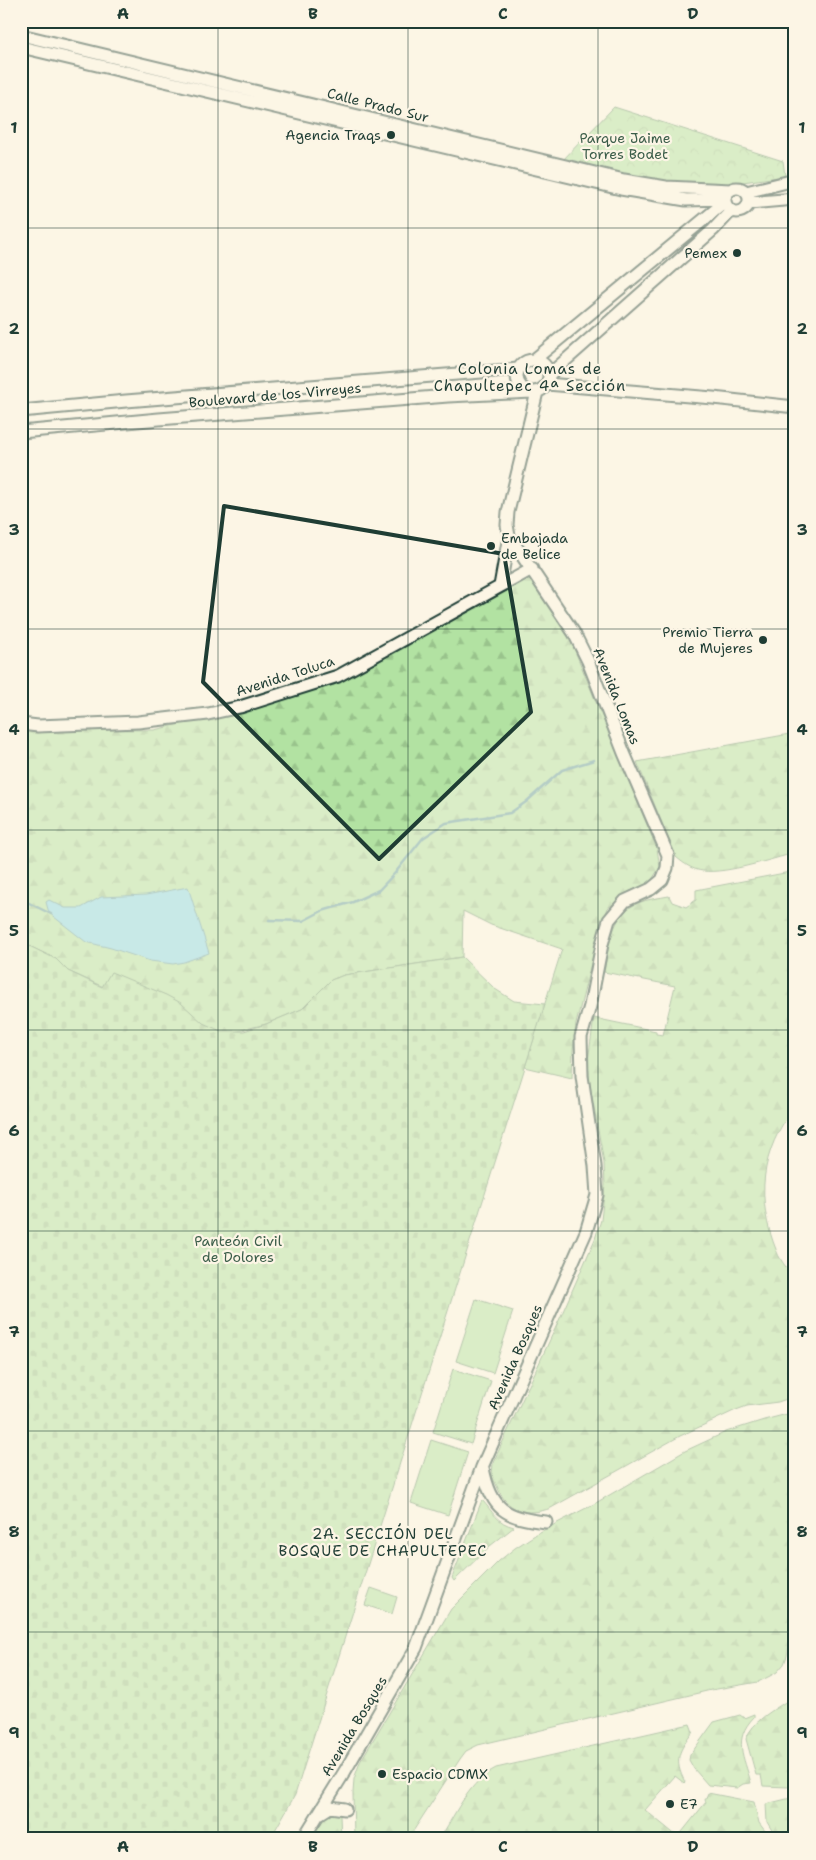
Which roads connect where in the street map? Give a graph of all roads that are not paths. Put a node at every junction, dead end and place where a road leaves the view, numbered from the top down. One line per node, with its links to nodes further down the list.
1 (21, 35): 6 (street, Calle Prado Sur)
2 (21, 47): 6 (street, Calle Prado Sur)
3 (795, 180): 4 (street)
4 (747, 198): 5 (street); 6 (street); 6 (street)
5 (795, 199)
6 (728, 200): 7 (street); 9 (street)
7 (535, 359): 8 (street); 9 (street)
8 (518, 369): 10 (street); 12 (street, Boulevard de los Virreyes)
9 (548, 379): 10 (street); 11 (street)
10 (534, 392): 13 (street, Boulevard de los Virreyes); 14 (street)
11 (795, 407)
12 (21, 411)
13 (21, 432)
14 (509, 536): 15 (street, Avenida Lomas); 16 (street)
15 (532, 569): 16 (street, Avenida Toluca); 18 (street, Avenida Lomas)
16 (500, 586): 17 (street, Avenida Toluca)
17 (21, 724)
18 (662, 880): 19 (street, Avenida Bosques)
19 (482, 1466): 20 (street); 22 (street, Avenida Bosques)
20 (546, 1522)
21 (345, 1809): 22 (street)
22 (319, 1814): 23 (street, Avenida Bosques)
23 (303, 1839)

